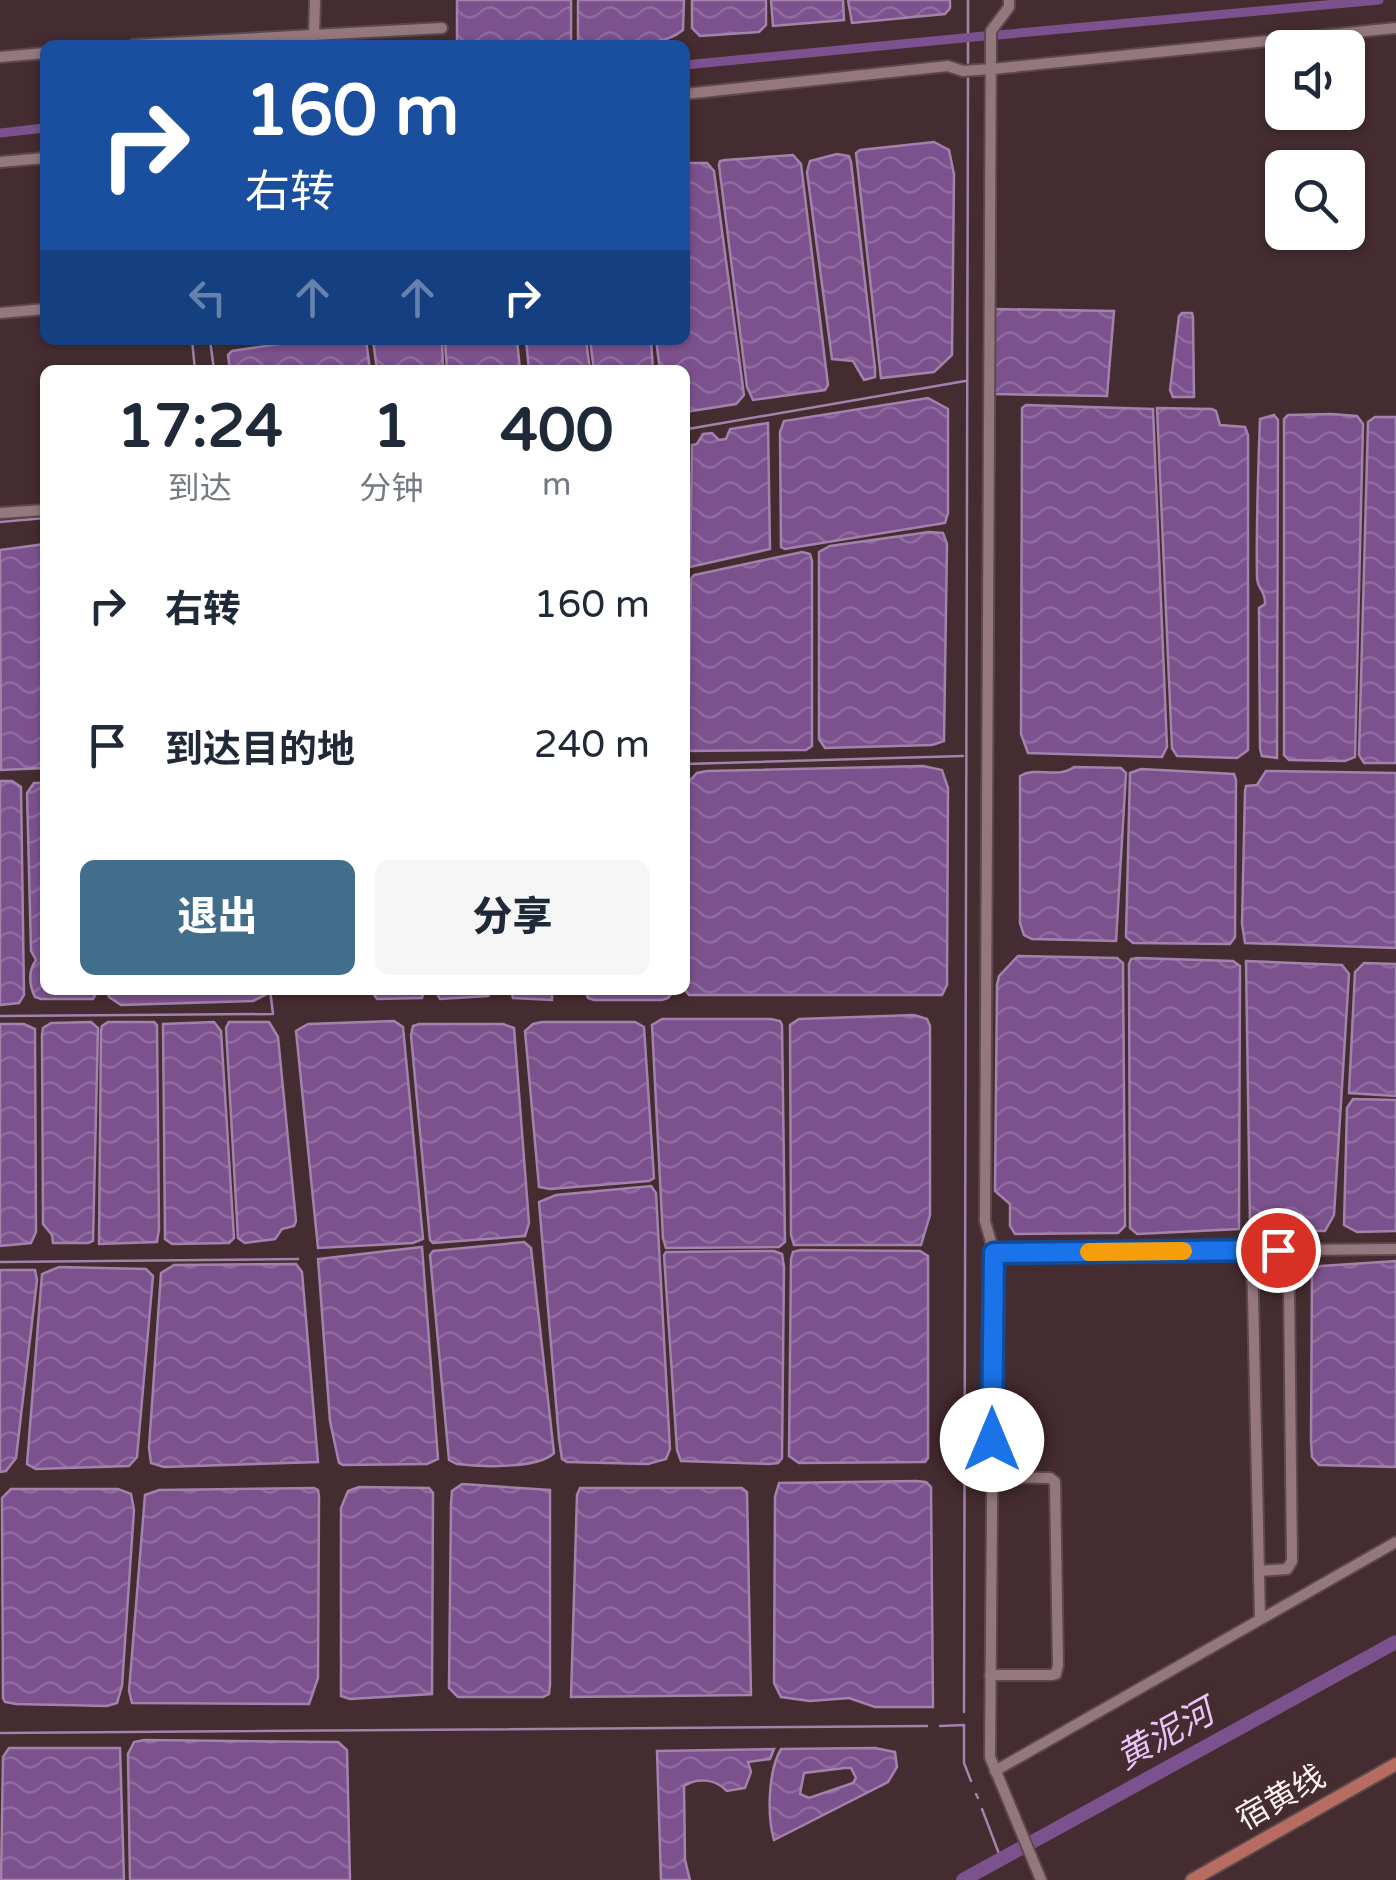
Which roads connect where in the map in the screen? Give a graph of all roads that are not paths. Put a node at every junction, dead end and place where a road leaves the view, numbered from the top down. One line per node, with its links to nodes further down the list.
1 (315, 0): 5 (street)
2 (1009, 0): 9 (street)
3 (442, 28): 5 (street)
4 (1396, 28): 9 (street)
5 (314, 35): 6 (street)
6 (224, 40)
7 (40, 53): 8 (street)
8 (0, 57)
9 (992, 69): 10 (street); 20 (street)
10 (690, 93)
11 (40, 158): 12 (street)
12 (0, 162)
13 (40, 310): 14 (street)
14 (0, 314)
15 (40, 510): 16 (street)
16 (0, 513)
17 (1396, 1249): 19 (street)
18 (1252, 1250): 19 (street); 20 (street); 22 (street)
19 (1305, 1250): 21 (street)
20 (994, 1253): 23 (street)
21 (1293, 1279): 22 (street); 25 (street)
22 (1252, 1280): 25 (street)
23 (992, 1477): 27 (street); 27 (street)
24 (1396, 1542): 26 (street)
25 (1259, 1571): 26 (street)
26 (1260, 1620): 29 (street)
27 (990, 1675): 29 (street)
28 (1396, 1764): 31 (main road, 宿黄线)
29 (995, 1771): 30 (street)
30 (1041, 1880)
31 (1192, 1880)

